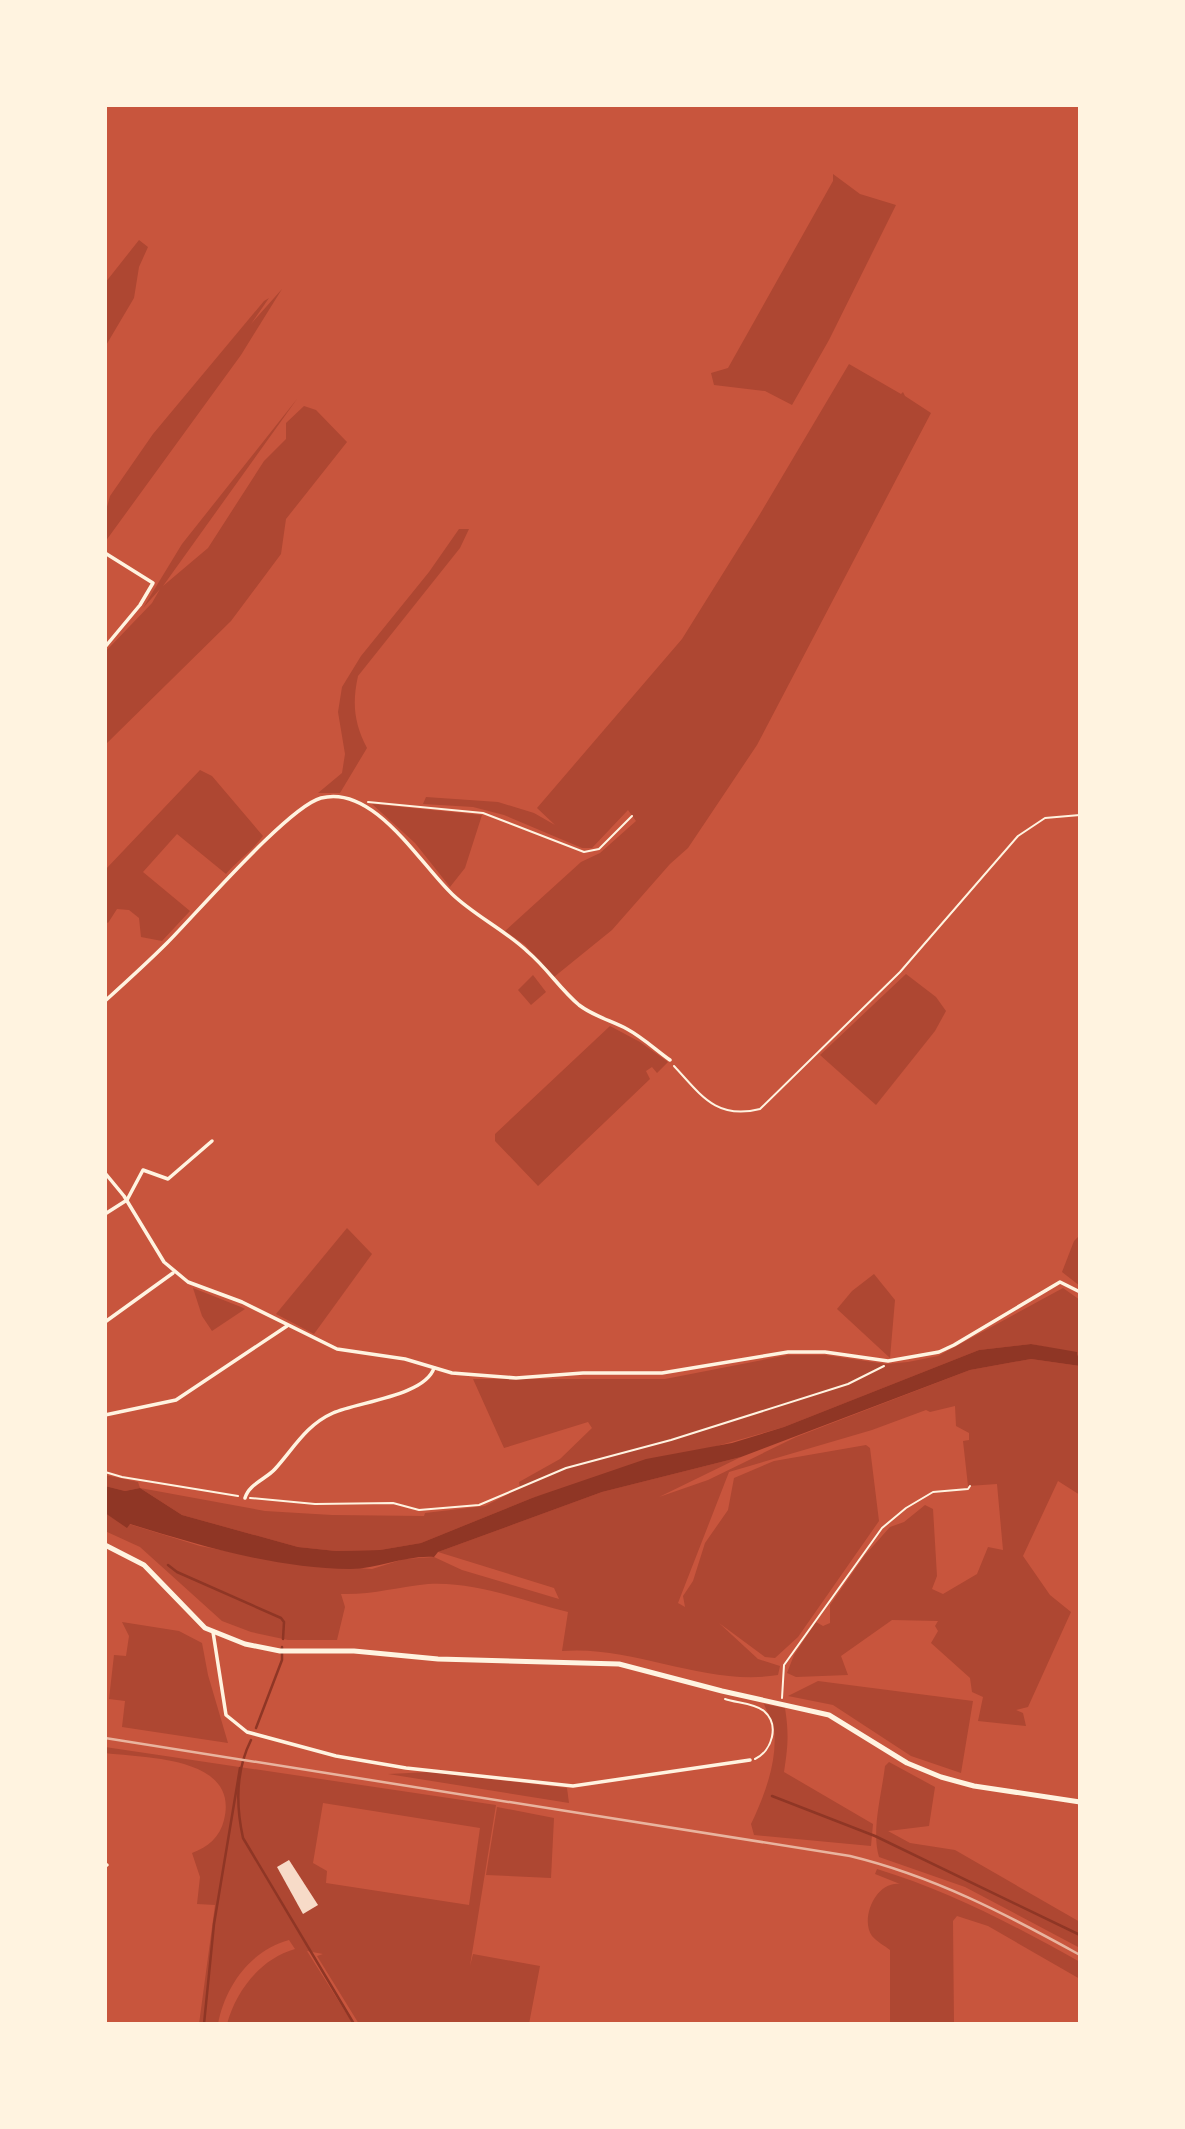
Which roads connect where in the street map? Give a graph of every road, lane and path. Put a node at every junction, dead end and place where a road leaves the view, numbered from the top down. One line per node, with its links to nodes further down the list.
1 (105, 553): 2 (street)
2 (105, 647)
3 (360, 803): 5 (path); 6 (street); 7 (street)
4 (1080, 815): 7 (path)
5 (632, 816)
6 (105, 1001)
7 (670, 1060)
8 (212, 1141): 10 (street)
9 (105, 1173): 10 (street)
10 (127, 1200): 11 (street); 12 (street)
11 (105, 1214)
12 (173, 1273): 14 (street); 15 (street)
13 (1080, 1292): 16 (street)
14 (105, 1322)
15 (287, 1326): 17 (street); 18 (street)
16 (888, 1361): 17 (street); 21 (path)
17 (434, 1368): 21 (street)
18 (105, 1415)
19 (105, 1472): 21 (path)
20 (970, 1486): 25 (path)
21 (245, 1498)
22 (105, 1545): 23 (main road)
23 (213, 1632): 24 (main road); 26 (street)
24 (722, 1691): 25 (main road); 26 (path)
25 (781, 1702): 27 (main road)
26 (750, 1760)
27 (1080, 1802)

